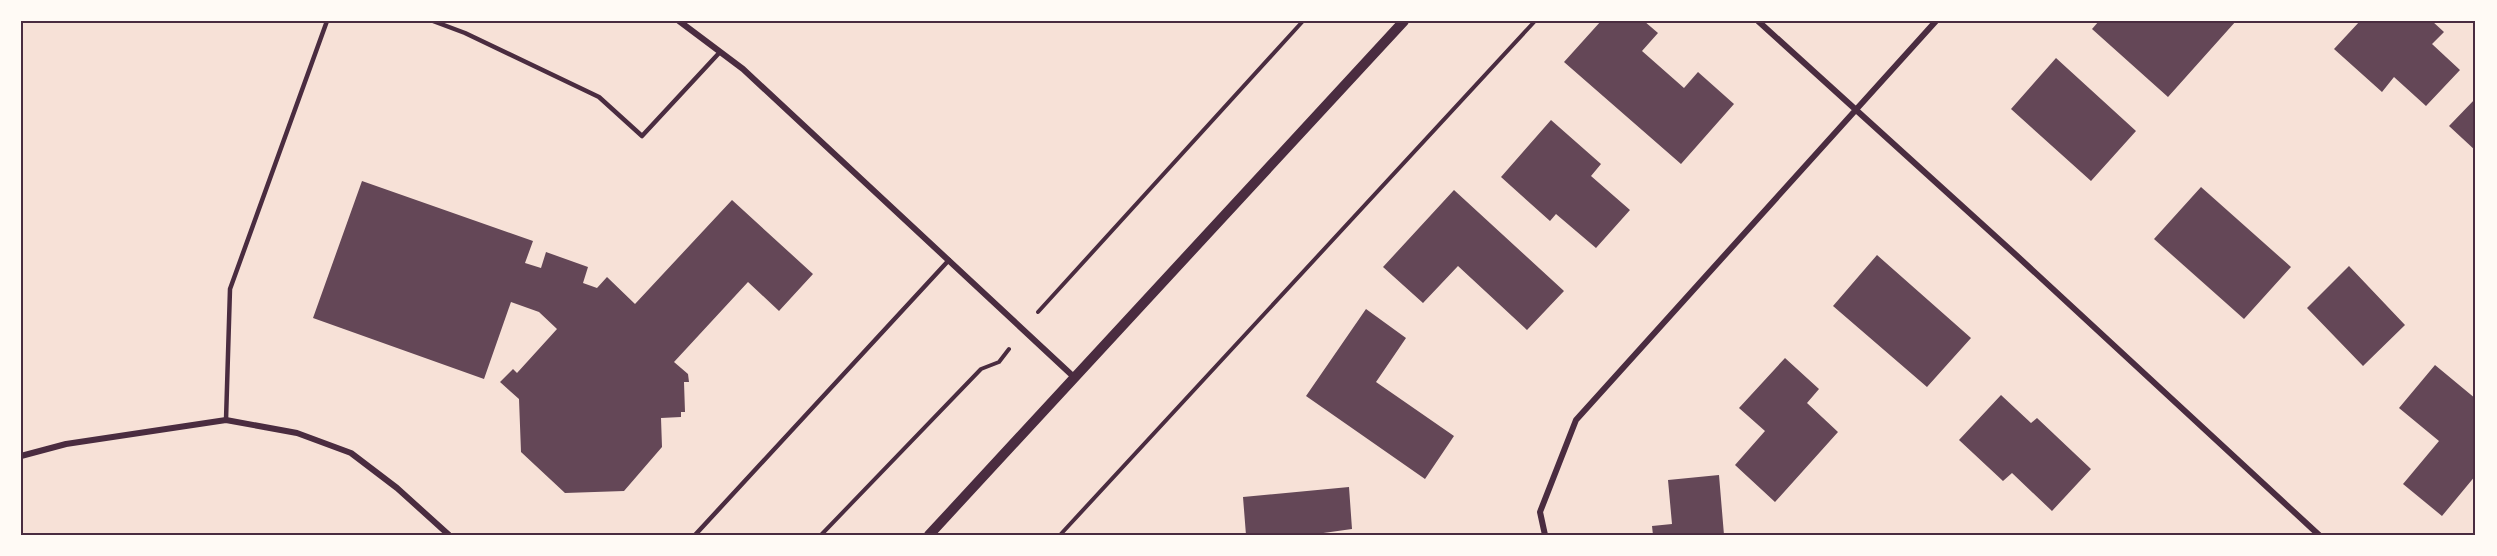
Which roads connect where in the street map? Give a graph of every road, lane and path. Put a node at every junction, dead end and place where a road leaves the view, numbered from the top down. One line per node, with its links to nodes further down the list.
1 (327, 21): 14 (lane)
2 (433, 21): 9 (lane)
3 (679, 21): 9 (street)
4 (1303, 21): 12 (path)
5 (1404, 21): 13 (street)
6 (1535, 21): 20 (path)
7 (1758, 21): 10 (street)
8 (1936, 21): 10 (street)
9 (720, 52): 11 (street)
10 (1856, 110): 21 (street); 22 (street)
11 (950, 260): 12 (street); 17 (lane)
12 (1024, 330): 13 (street); 18 (path)
13 (1075, 378): 19 (street)
14 (226, 420): 15 (street); 16 (street)
15 (21, 456)
16 (449, 535)
17 (695, 535)
18 (821, 535)
19 (929, 535)
20 (1060, 535)
21 (1545, 535)
22 (2319, 535)

